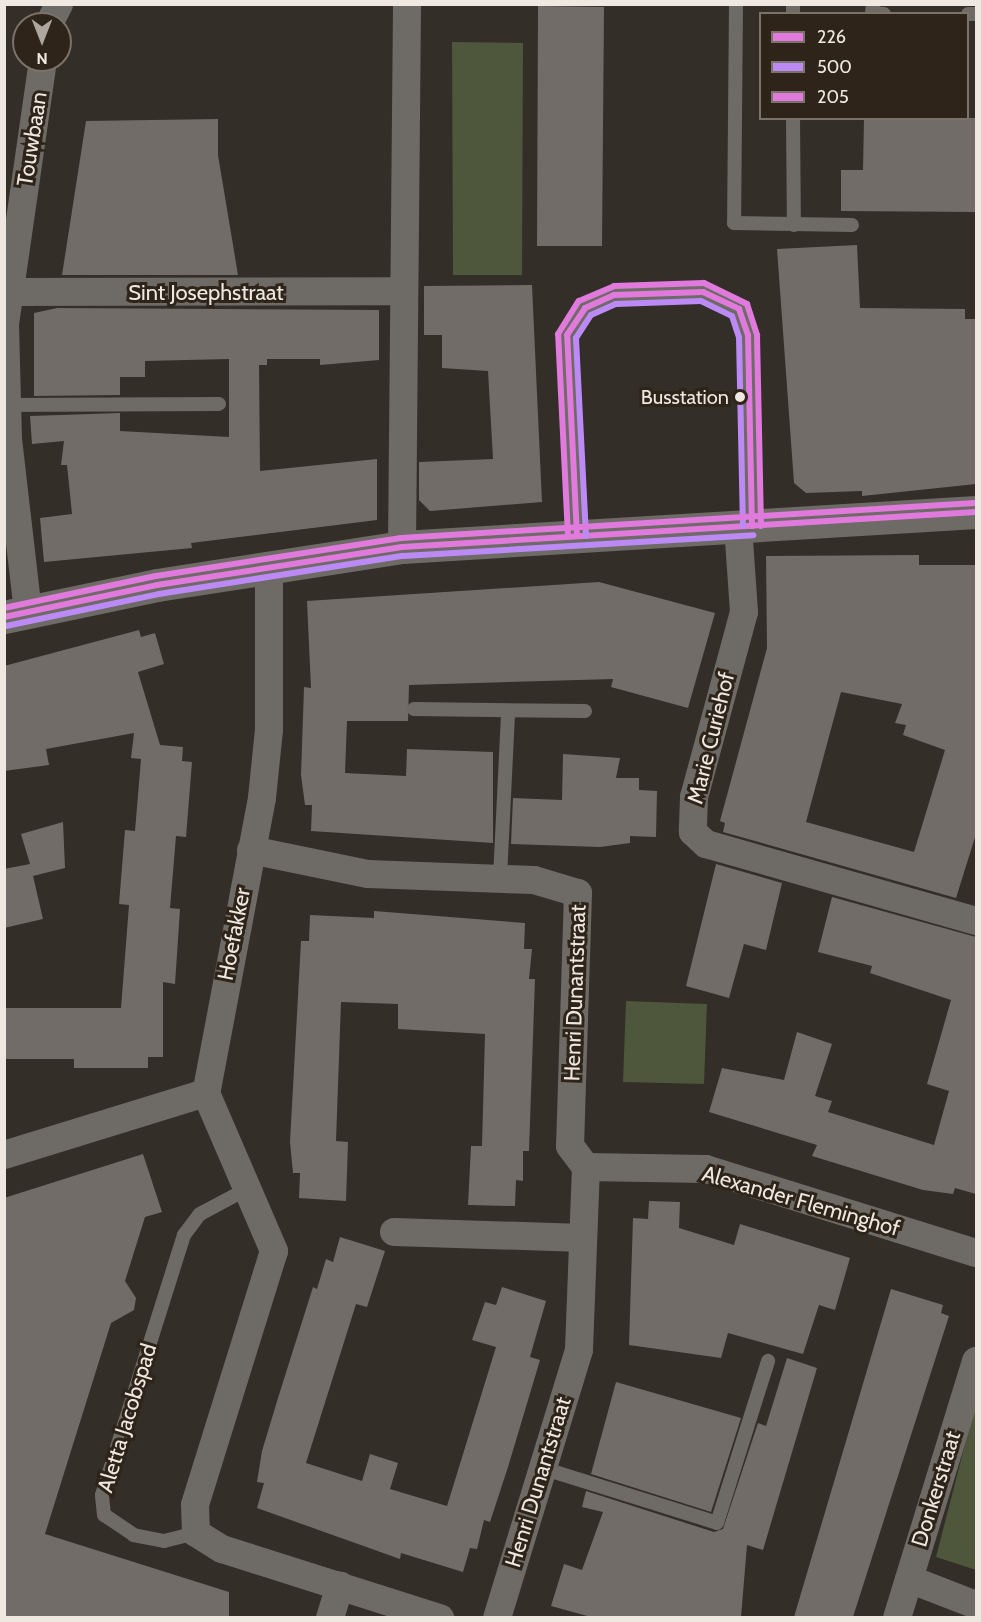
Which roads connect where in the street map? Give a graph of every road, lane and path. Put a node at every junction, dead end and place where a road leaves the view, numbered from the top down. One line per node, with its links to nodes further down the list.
1 (407, 4): 7 (street)
2 (736, 4): 5 (lane)
3 (42, 72): 8 (street, Touwbaan)
4 (793, 120): 5 (lane)
5 (794, 225): 6 (lane)
6 (852, 225)
7 (404, 291): 8 (street, Sint Josephstraat); 14 (street)
8 (8, 292): 10 (street, Touwbaan)
9 (219, 404): 10 (lane)
10 (6, 405): 16 (street, Touwbaan)
11 (976, 512): 12 (street)
12 (745, 526): 13 (street); 13 (lane); 22 (street, Marie Curiehof)
13 (577, 536): 14 (street)
14 (402, 547): 15 (street)
15 (269, 566): 16 (street); 20 (street, Hoefakker)
16 (16, 614)
17 (414, 709): 19 (lane)
18 (585, 711): 19 (lane)
19 (508, 712): 21 (lane)
20 (251, 850): 21 (street, Henri Dunantstraat); 23 (street, Hoefakker)
21 (500, 879): 25 (street, Henri Dunantstraat)
22 (976, 921)
23 (206, 1093): 24 (street); 26 (street)
24 (4, 1155)
25 (586, 1167): 28 (street, Henri Dunantstraat); 29 (street, Alexander Fleminghof)
26 (249, 1188): 33 (street); 33 (lane, Aletta Jacobspad)
27 (394, 1232): 28 (street)
28 (583, 1238): 32 (street, Henri Dunantstraat)
29 (976, 1253)
30 (768, 1360): 32 (lane)
31 (976, 1361): 34 (street, Donkerstraat)
32 (542, 1468): 39 (street, Henri Dunantstraat)
33 (195, 1533): 35 (street)
34 (909, 1579): 36 (street); 40 (street, Donkerstraat)
35 (340, 1586): 37 (street); 38 (street)
36 (976, 1605)
37 (330, 1617)
38 (440, 1617)
39 (497, 1617)
40 (897, 1617)

